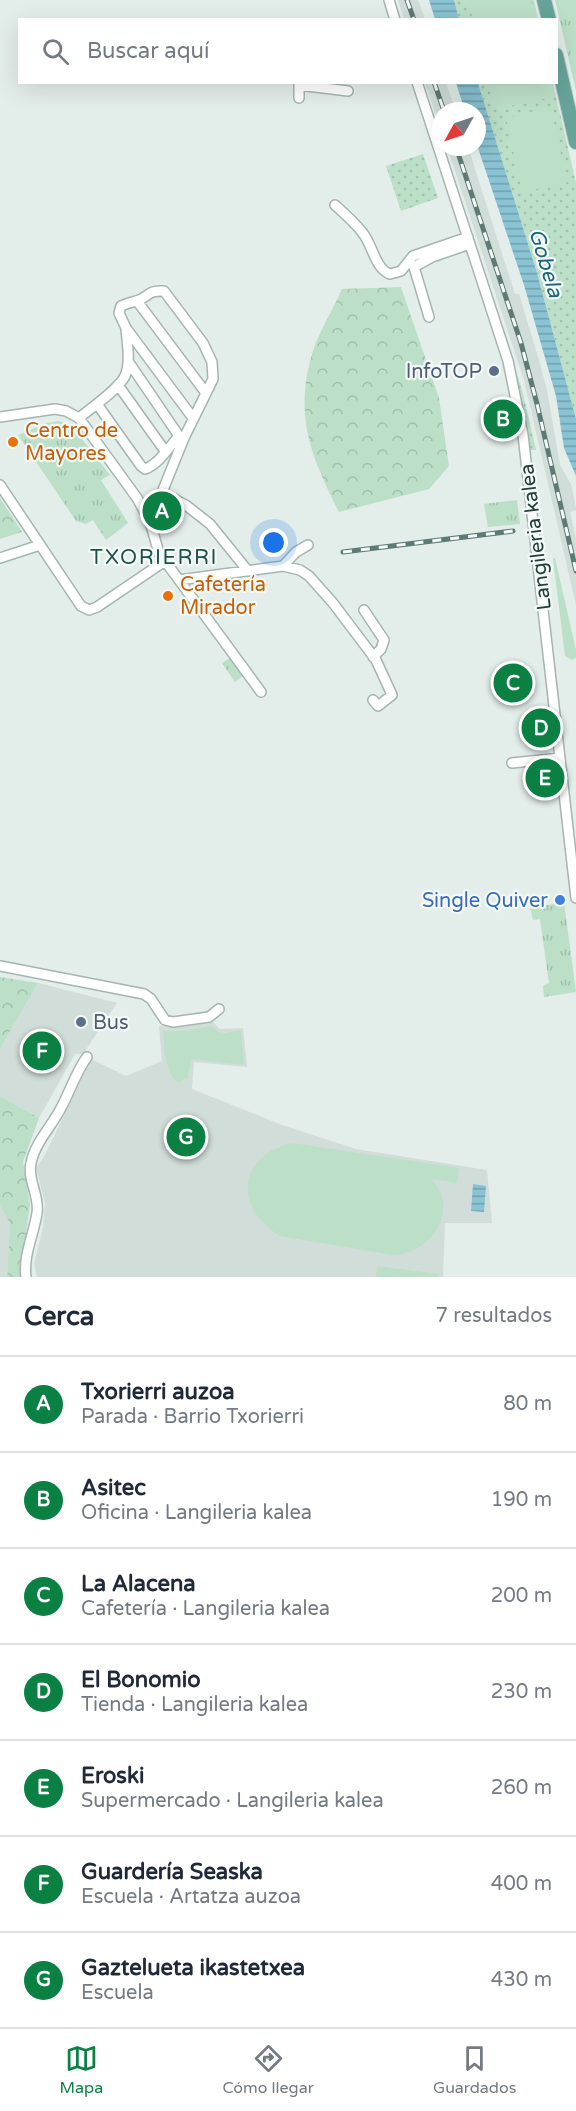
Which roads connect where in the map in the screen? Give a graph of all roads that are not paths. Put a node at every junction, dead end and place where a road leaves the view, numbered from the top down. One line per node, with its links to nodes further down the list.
1 (389, 0): 3 (street)
2 (544, 0): 4 (main road)
3 (394, 18)
4 (548, 18)
5 (558, 64): 9 (main road)
6 (418, 84): 11 (street, Langileria kalea)
7 (348, 91): 8 (street)
8 (299, 98)
9 (576, 142)
10 (335, 206): 11 (street)
11 (469, 240): 13 (street); 38 (street, Langileria kalea)
12 (137, 301): 14 (street); 17 (street); 17 (street)
13 (429, 317)
14 (126, 328): 15 (street); 21 (street)
15 (128, 361): 16 (street); 22 (street)
16 (118, 384): 18 (street); 23 (street)
17 (206, 393): 21 (street)
18 (97, 404): 20 (street); 23 (street)
19 (0, 417): 20 (street)
20 (79, 418): 26 (street)
21 (193, 418): 22 (street)
22 (182, 437): 23 (street); 25 (street)
23 (165, 451)
24 (0, 486): 27 (street)
25 (163, 493): 26 (street); 32 (street)
26 (150, 522): 30 (street)
27 (40, 545): 29 (street); 30 (street)
28 (308, 545): 31 (street)
29 (0, 558)
30 (165, 561): 33 (street)
31 (283, 566): 32 (street); 35 (street)
32 (248, 571): 33 (street)
33 (179, 580): 36 (street)
34 (364, 610): 35 (street)
35 (373, 657): 37 (street)
36 (261, 692)
37 (373, 700)
38 (560, 758): 39 (street); 40 (street, Langileria kalea)
39 (512, 763)
40 (576, 898)
41 (0, 966): 42 (street)
42 (219, 1009)
43 (87, 1057): 44 (street)
44 (26, 1277)

